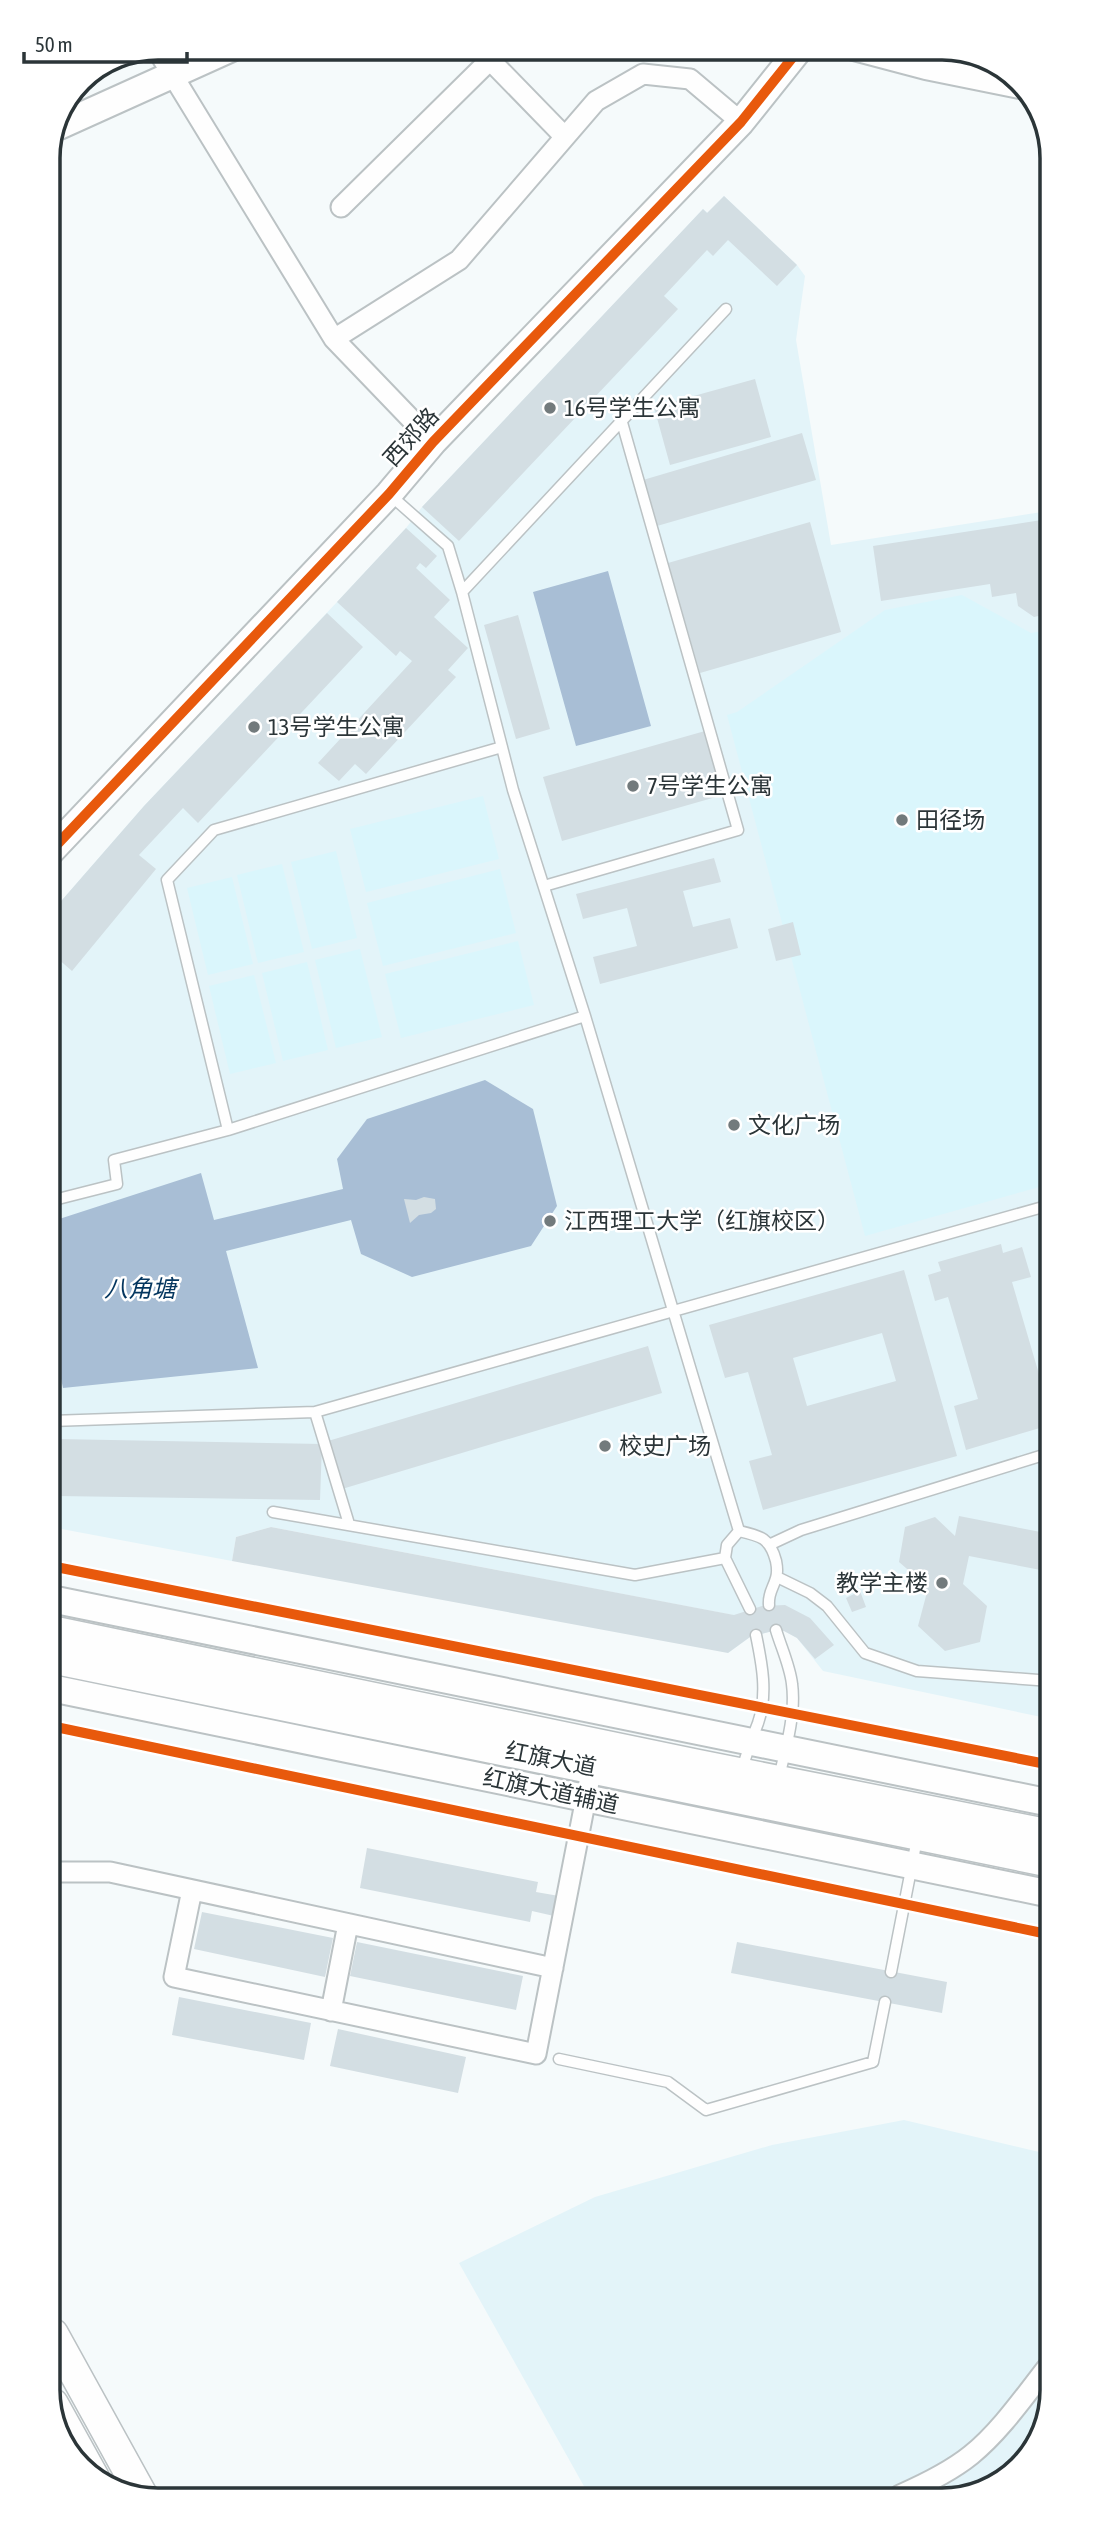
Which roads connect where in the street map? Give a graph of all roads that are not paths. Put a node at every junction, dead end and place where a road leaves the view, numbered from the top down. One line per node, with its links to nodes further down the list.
1 (162, 59): 7 (street)
2 (208, 59): 7 (main road)
3 (483, 59): 12 (street)
4 (493, 59): 11 (street)
5 (792, 60): 9 (main road, 西郊路)
6 (903, 60): 8 (main road)
7 (171, 76): 10 (main road); 14 (street)
8 (1004, 82)
9 (741, 122): 11 (street); 16 (main road, 西郊路)
10 (67, 123)
11 (565, 137): 14 (street)
12 (341, 207)
13 (726, 309): 15 (lane)
14 (334, 339): 16 (street)
15 (621, 419): 18 (lane); 21 (lane)
16 (433, 443): 17 (main road, 西郊路)
17 (389, 494): 18 (lane); 20 (main road, 西郊路)
18 (462, 592): 19 (lane)
19 (502, 747): 21 (lane); 23 (lane)
20 (60, 842)
21 (544, 886): 22 (lane)
22 (585, 1016): 23 (lane); 26 (lane)
23 (228, 1130): 24 (lane)
24 (60, 1199)
25 (1040, 1208): 26 (lane)
26 (674, 1310): 27 (lane); 32 (lane)
27 (315, 1412): 28 (lane); 31 (lane)
28 (59, 1421)
29 (1040, 1456): 33 (lane)
30 (273, 1512): 31 (lane)
31 (349, 1524): 34 (lane)
32 (739, 1531): 33 (lane); 34 (lane)
33 (771, 1545): 35 (lane)
34 (725, 1558): 38 (lane)
35 (776, 1577): 37 (lane); 43 (lane)
36 (59, 1600): 45 (main road)
37 (769, 1605)
38 (750, 1609)
39 (776, 1630): 46 (lane)
40 (59, 1633): 48 (main road, 红旗大道)
41 (756, 1635): 45 (lane)
42 (59, 1660): 47 (main road, 红旗大道)
43 (1040, 1680)
44 (59, 1690): 50 (main road, 红旗大道辅道)
45 (749, 1741): 46 (main road); 48 (lane)
46 (786, 1749): 49 (lane); 51 (main road)
47 (592, 1767): 48 (main road, 红旗大道); 50 (street)
48 (738, 1785): 49 (main road, 红旗大道)
49 (776, 1793): 52 (main road, 红旗大道); 53 (main road, 红旗大道)
50 (586, 1798): 55 (main road, 红旗大道辅道); 60 (street)
51 (1040, 1800)
52 (1040, 1833)
53 (917, 1835): 54 (main road, 红旗大道); 55 (lane)
54 (1040, 1860)
55 (912, 1865): 58 (main road, 红旗大道辅道); 61 (lane)
56 (59, 1872): 57 (street)
57 (192, 1890): 59 (street); 63 (street)
58 (1040, 1892)
59 (348, 1924): 60 (street); 63 (street)
60 (553, 1968): 63 (street)
61 (891, 1972)
62 (885, 2002): 64 (lane)
63 (331, 2011)
64 (559, 2059)
65 (59, 2345): 67 (main road)
66 (1040, 2376): 68 (street)
67 (137, 2486)
68 (914, 2488)

